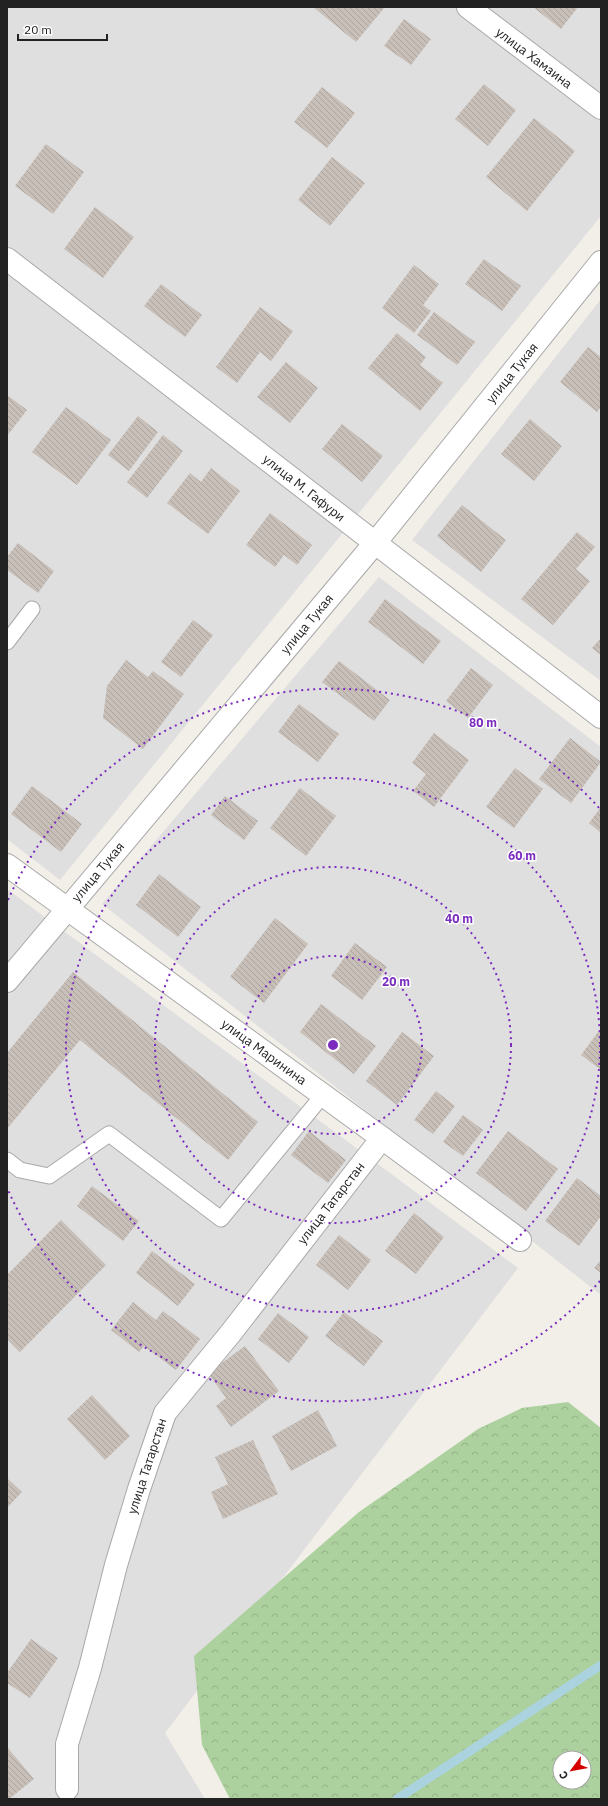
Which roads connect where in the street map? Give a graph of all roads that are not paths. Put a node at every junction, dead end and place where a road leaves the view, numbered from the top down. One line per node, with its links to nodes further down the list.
1 (468, 7): 2 (street, улица Хамзина)
2 (601, 108)
3 (7, 259): 5 (street, улица М. Гафури)
4 (601, 262): 5 (street, улица Тукая)
5 (375, 543): 8 (street, улица М. Гафури); 10 (street, улица Тукая)
6 (32, 609): 7 (lane)
7 (7, 642)
8 (601, 717)
9 (7, 865): 10 (street, улица Маринина)
10 (67, 909): 11 (street, улица Тукая); 12 (street, улица Маринина)
11 (7, 981)
12 (323, 1095): 13 (street, улица Маринина); 14 (lane)
13 (382, 1138): 15 (street, улица Маринина); 16 (street, улица Татарстан)
14 (7, 1160)
15 (520, 1240)
16 (67, 1789)

